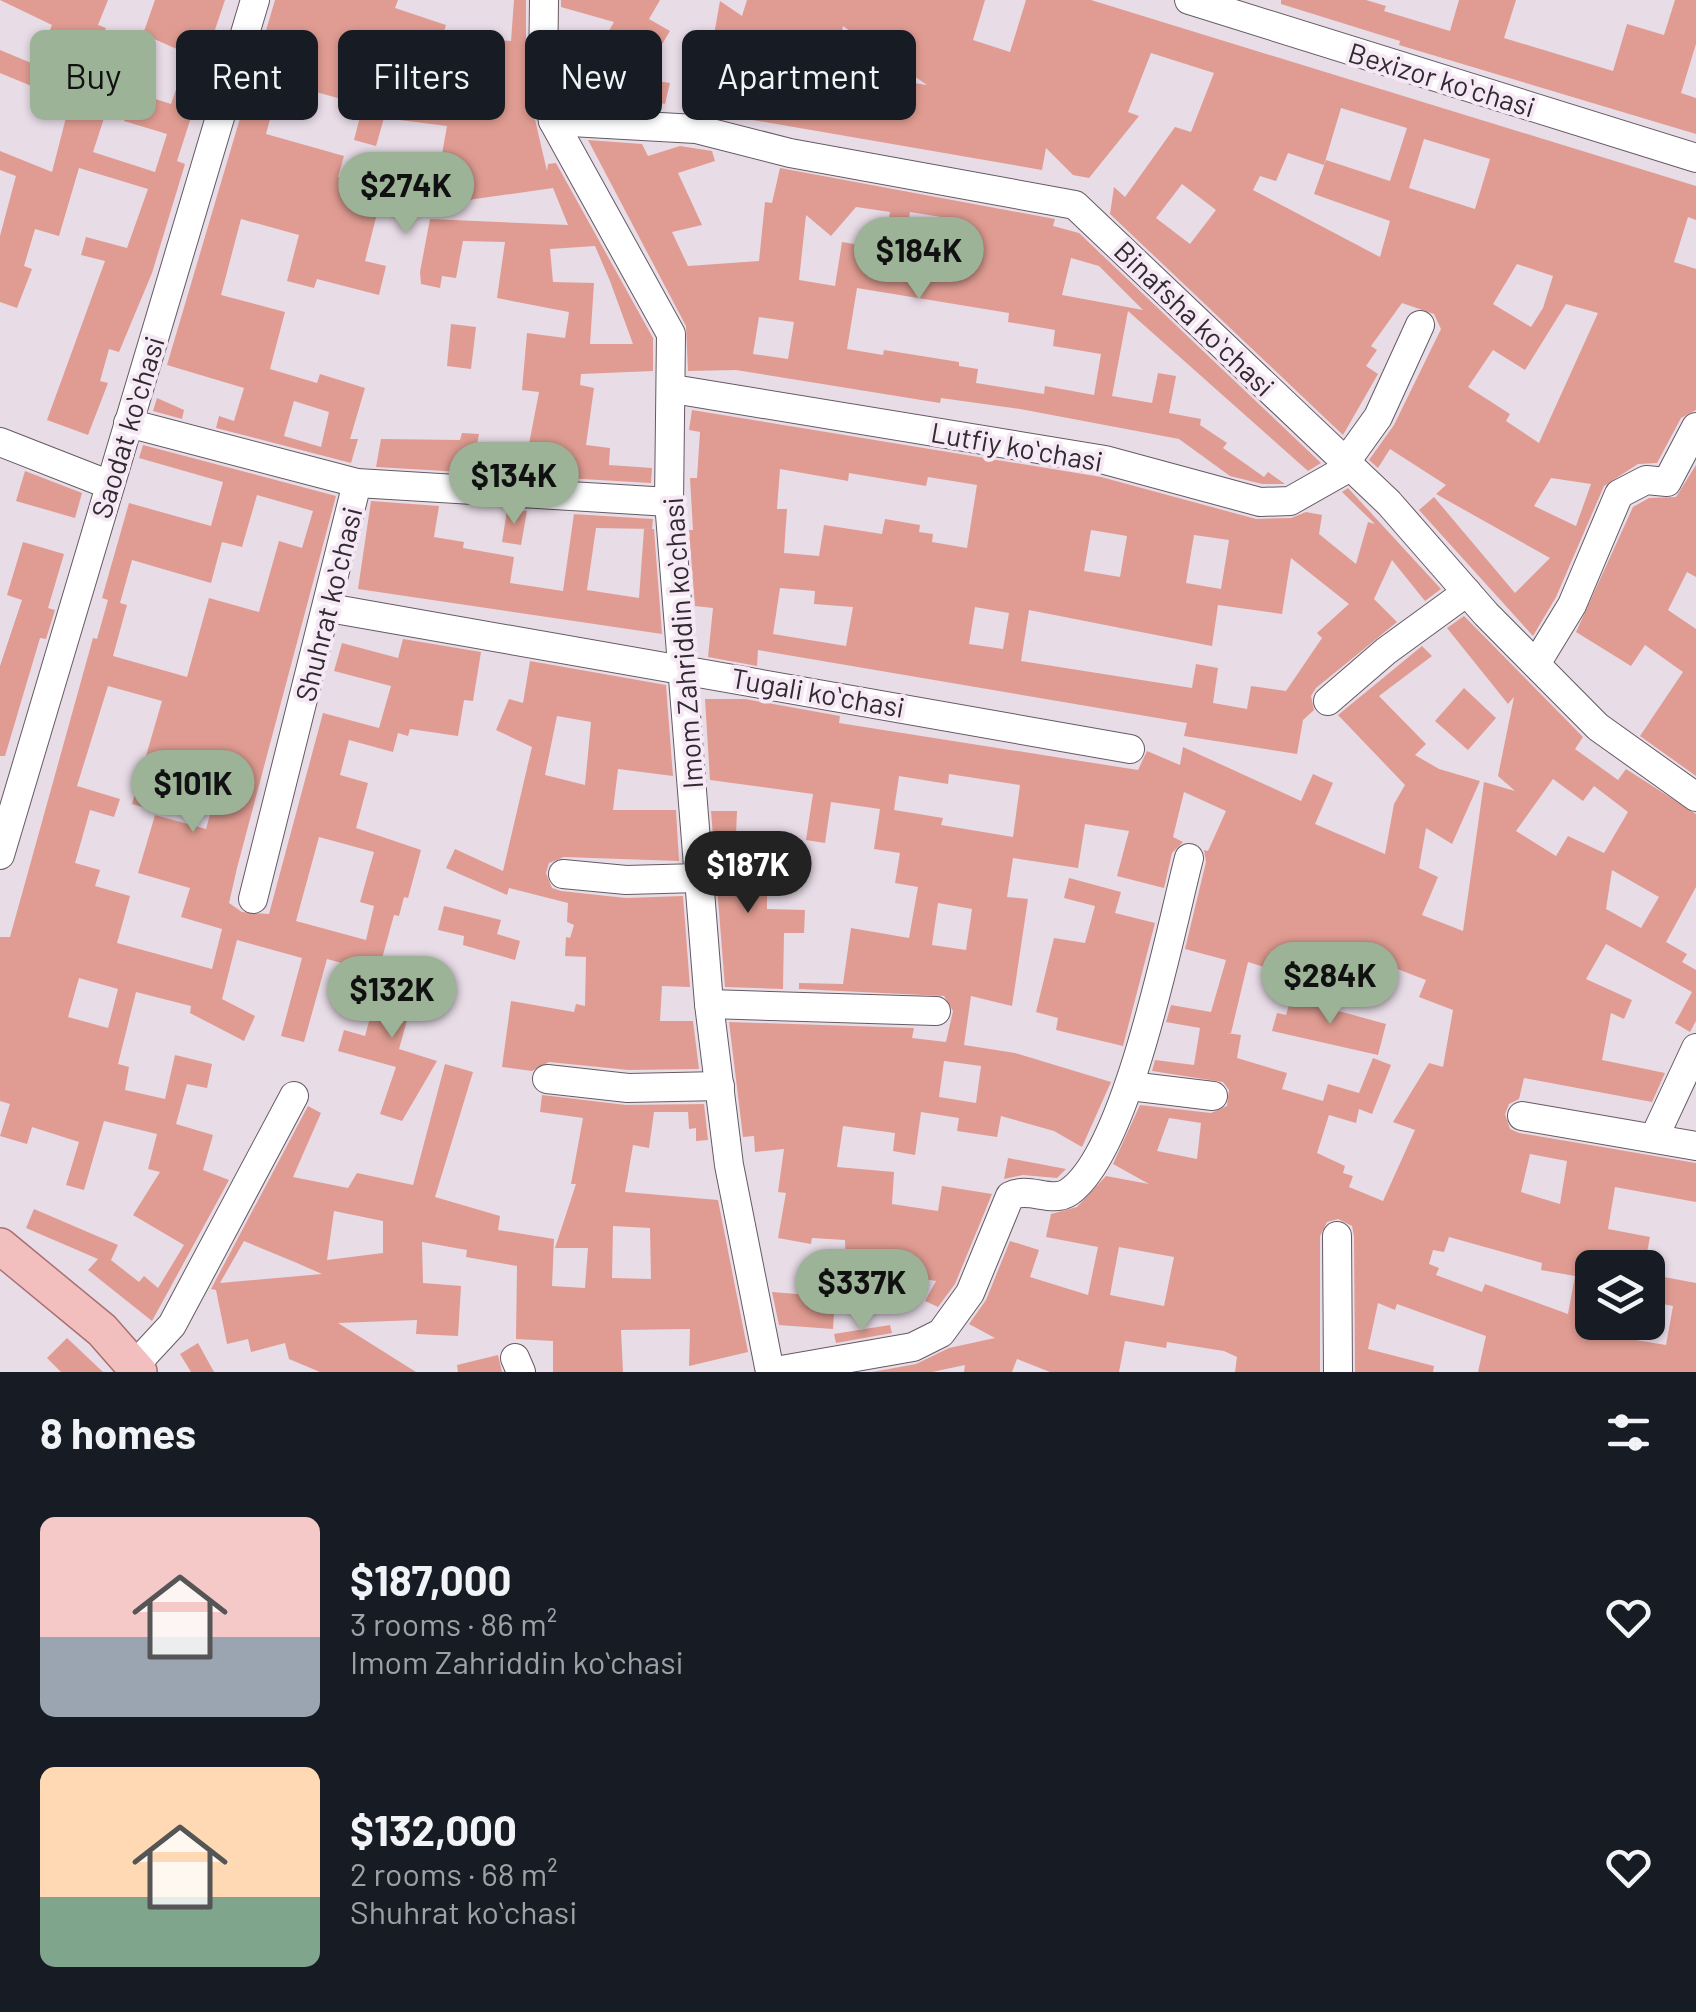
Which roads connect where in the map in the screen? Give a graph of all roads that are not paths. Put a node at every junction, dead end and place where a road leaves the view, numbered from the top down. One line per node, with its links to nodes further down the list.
1 (255, 0): 8 (street, Saodat koʻchasi)
2 (544, 0): 4 (street, Imom Zahriddin koʻchasi)
3 (1189, 0): 5 (street, Bexizor koʻchasi)
4 (553, 121): 7 (street, Imom Zahriddin koʻchasi); 11 (street, Binafsha koʻchasi)
5 (1696, 158)
6 (1420, 325): 11 (street)
7 (673, 389): 11 (street, Lutfiy koʻchasi); 14 (street, Imom Zahriddin koʻchasi)
8 (128, 424): 12 (street); 13 (street, Saodat koʻchasi)
9 (1696, 427): 17 (street)
10 (0, 442): 13 (street)
11 (1348, 465): 15 (street, Binafsha koʻchasi)
12 (357, 483): 14 (street); 16 (street, Shuhrat koʻchasi)
13 (110, 485): 22 (street, Saodat koʻchasi)
14 (670, 502): 18 (street, Imom Zahriddin koʻchasi)
15 (1467, 592): 17 (street, Binafsha koʻchasi); 19 (street)
16 (329, 608): 18 (street, Tugali koʻchasi); 26 (street, Shuhrat koʻchasi)
17 (1536, 664): 21 (street, Binafsha koʻchasi)
18 (684, 668): 20 (street, Tugali koʻchasi); 25 (street, Imom Zahriddin koʻchasi)
19 (1328, 702)
20 (1130, 749)
21 (1696, 797)
22 (0, 855)
23 (1190, 858): 32 (street)
24 (563, 874): 25 (street)
25 (699, 878): 27 (street, Imom Zahriddin koʻchasi)
26 (252, 899)
27 (708, 1004): 28 (street); 31 (street, Imom Zahriddin koʻchasi)
28 (936, 1011)
29 (1696, 1048): 36 (street)
30 (547, 1079): 31 (street)
31 (720, 1086): 41 (street, Imom Zahriddin koʻchasi)
32 (1130, 1086): 34 (street); 41 (street)
33 (294, 1096): 40 (street)
34 (1213, 1096)
35 (1522, 1116): 36 (street)
36 (1654, 1138): 37 (street)
37 (1696, 1146)
38 (1337, 1236): 42 (street)
39 (5, 1259): 40 (main road)
40 (137, 1369)
41 (770, 1372)
42 (1338, 1372)

